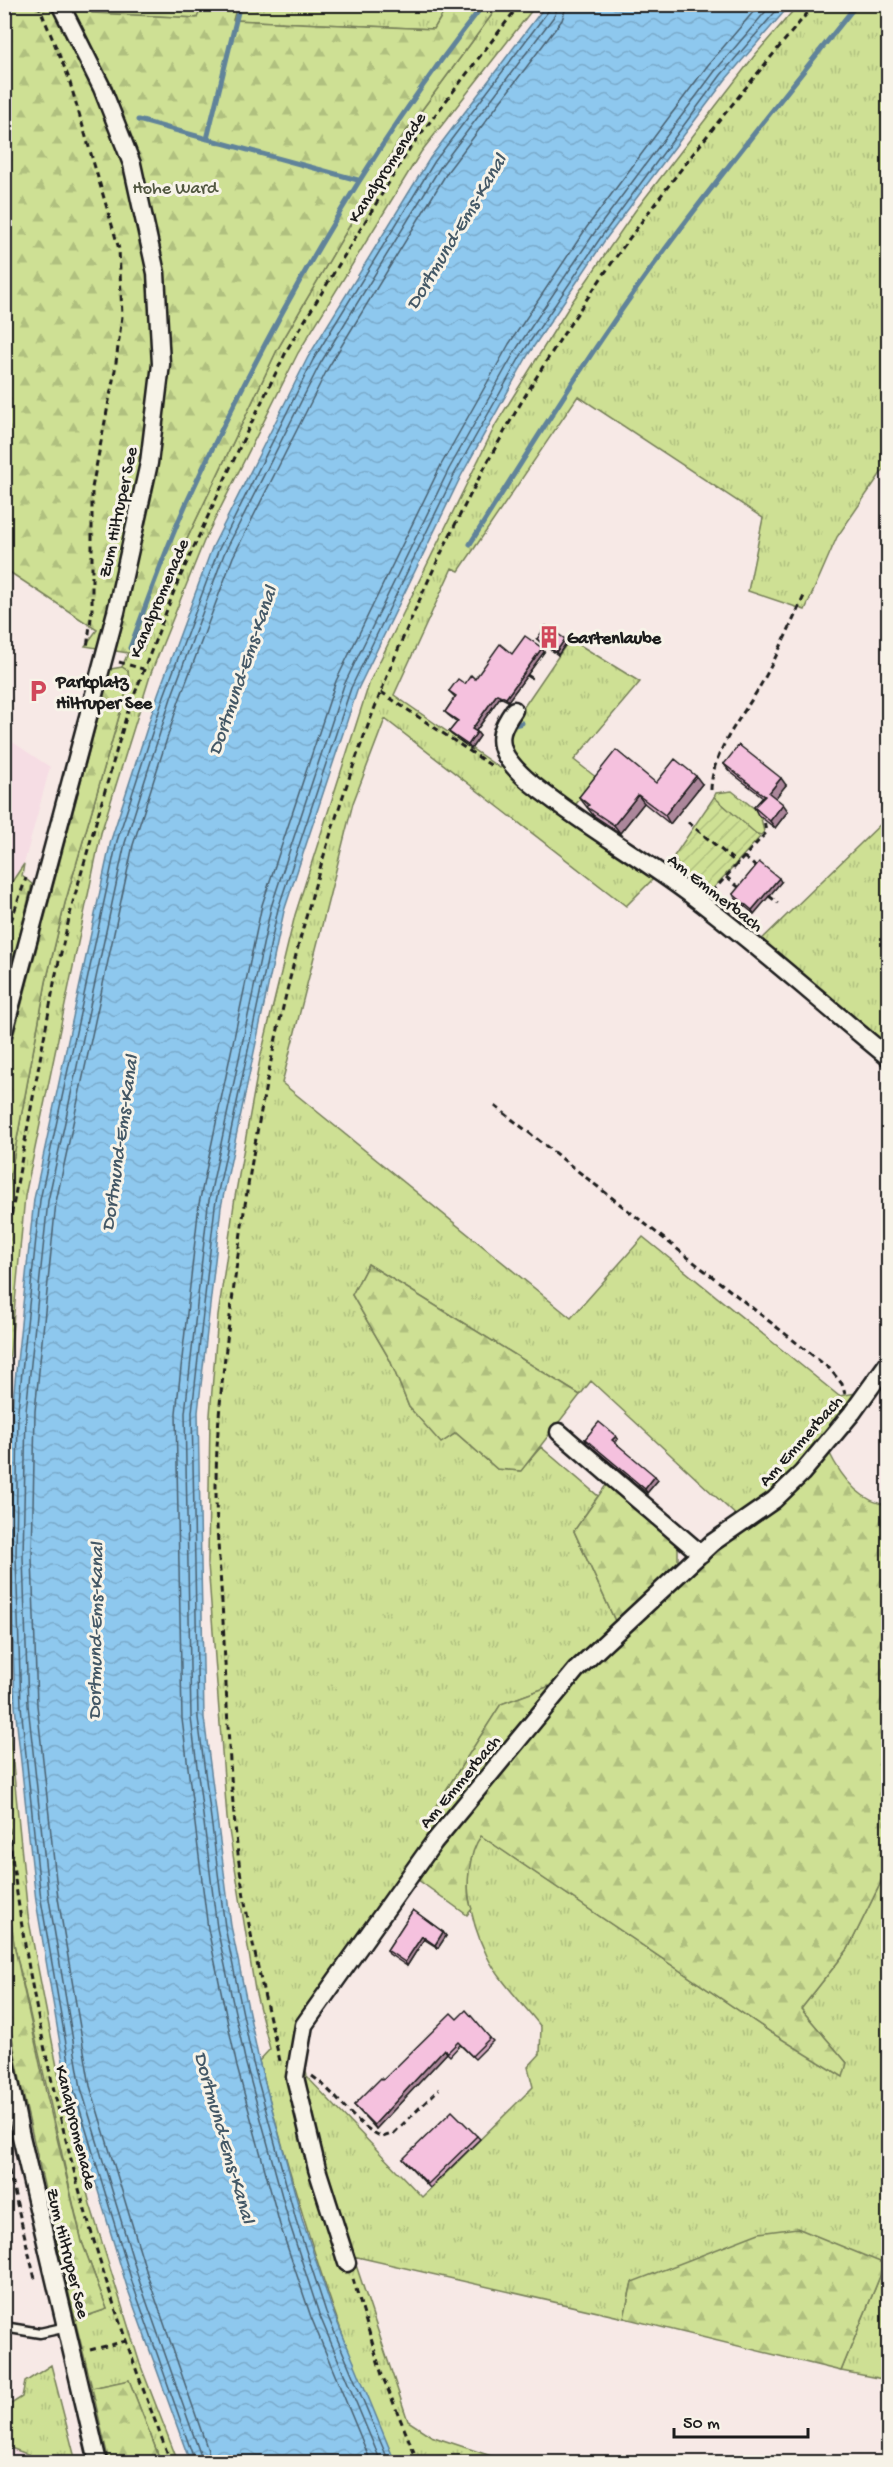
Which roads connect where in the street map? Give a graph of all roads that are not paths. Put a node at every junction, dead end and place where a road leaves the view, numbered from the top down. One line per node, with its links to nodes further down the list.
1 (60, 4): 3 (street, Zum Hiltruper See)
2 (514, 710): 4 (street, Am Emmerbach)
3 (4, 1031)
4 (888, 1057)
5 (888, 1363): 7 (street, Am Emmerbach)
6 (559, 1432): 7 (street)
7 (701, 1554): 9 (street, Am Emmerbach)
8 (4, 2052): 11 (street, Zum Hiltruper See)
9 (347, 2263)
10 (4, 2327): 11 (lane)
11 (67, 2327): 12 (street, Zum Hiltruper See)
12 (98, 2463)

